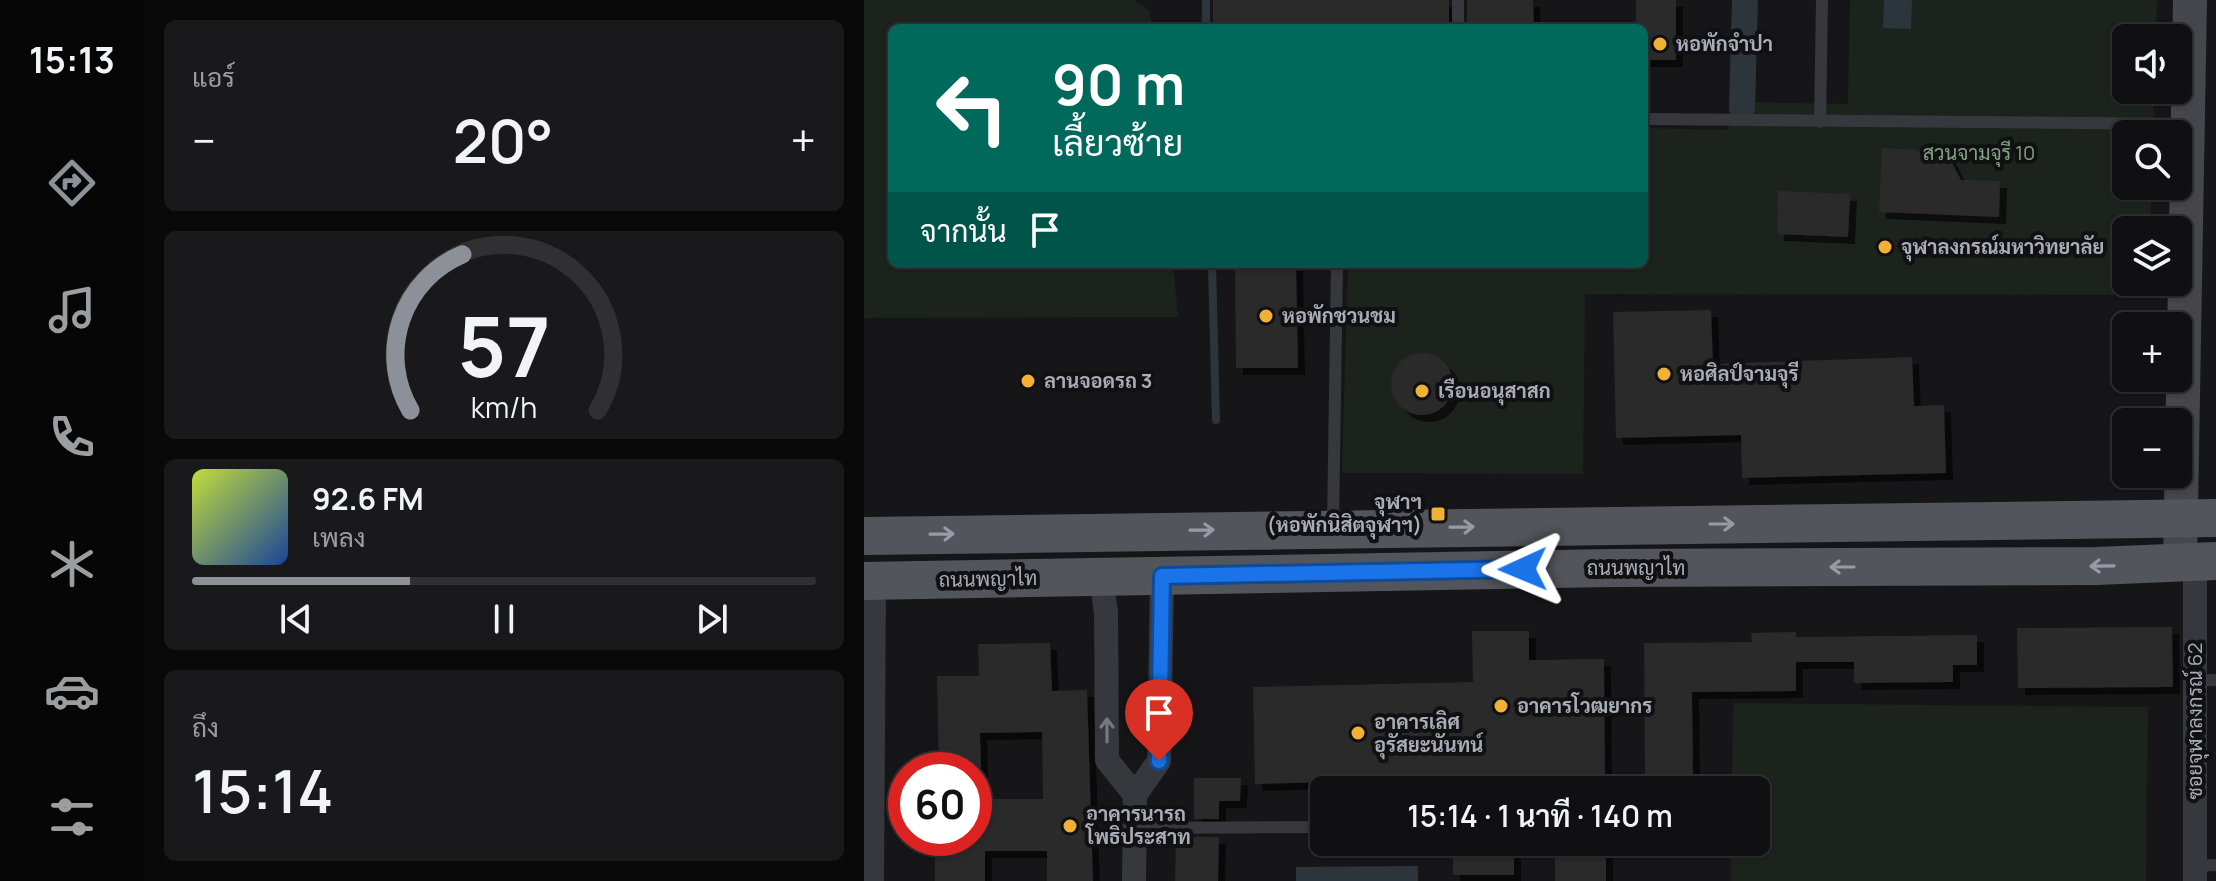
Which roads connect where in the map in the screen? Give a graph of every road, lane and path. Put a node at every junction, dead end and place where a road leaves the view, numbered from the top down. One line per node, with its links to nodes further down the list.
1 (1458, 0): 4 (lane)
2 (1822, 0): 7 (lane)
3 (2190, 0): 6 (street)
4 (1458, 24)
5 (1648, 119): 7 (lane)
6 (2189, 120)
7 (1820, 122): 8 (lane)
8 (2112, 123)
9 (2191, 200): 11 (street)
10 (1337, 268): 12 (lane)
11 (2199, 515): 12 (main road, one-way to 11); 14 (street)
12 (1333, 529): 13 (main road, one-way to 12)
13 (864, 536)
14 (2197, 562): 15 (main road, ถนนพญาไท, one-way to 15); 18 (street, ซอยจุฬาลงกรณ์ 62)
15 (1162, 576): 16 (main road, ถนนพญาไท); 19 (street)
16 (1101, 577): 17 (main road, ถนนพญาไท); 19 (street, one-way to 16)
17 (869, 581): 24 (street)
18 (2206, 680): 23 (street, ซอยจุฬาลงกรณ์ 62)
19 (1135, 795): 21 (street)
20 (1310, 827): 21 (lane)
21 (1135, 828): 25 (street)
22 (864, 869): 24 (street)
23 (2202, 871)
24 (870, 881)
25 (1134, 881)

